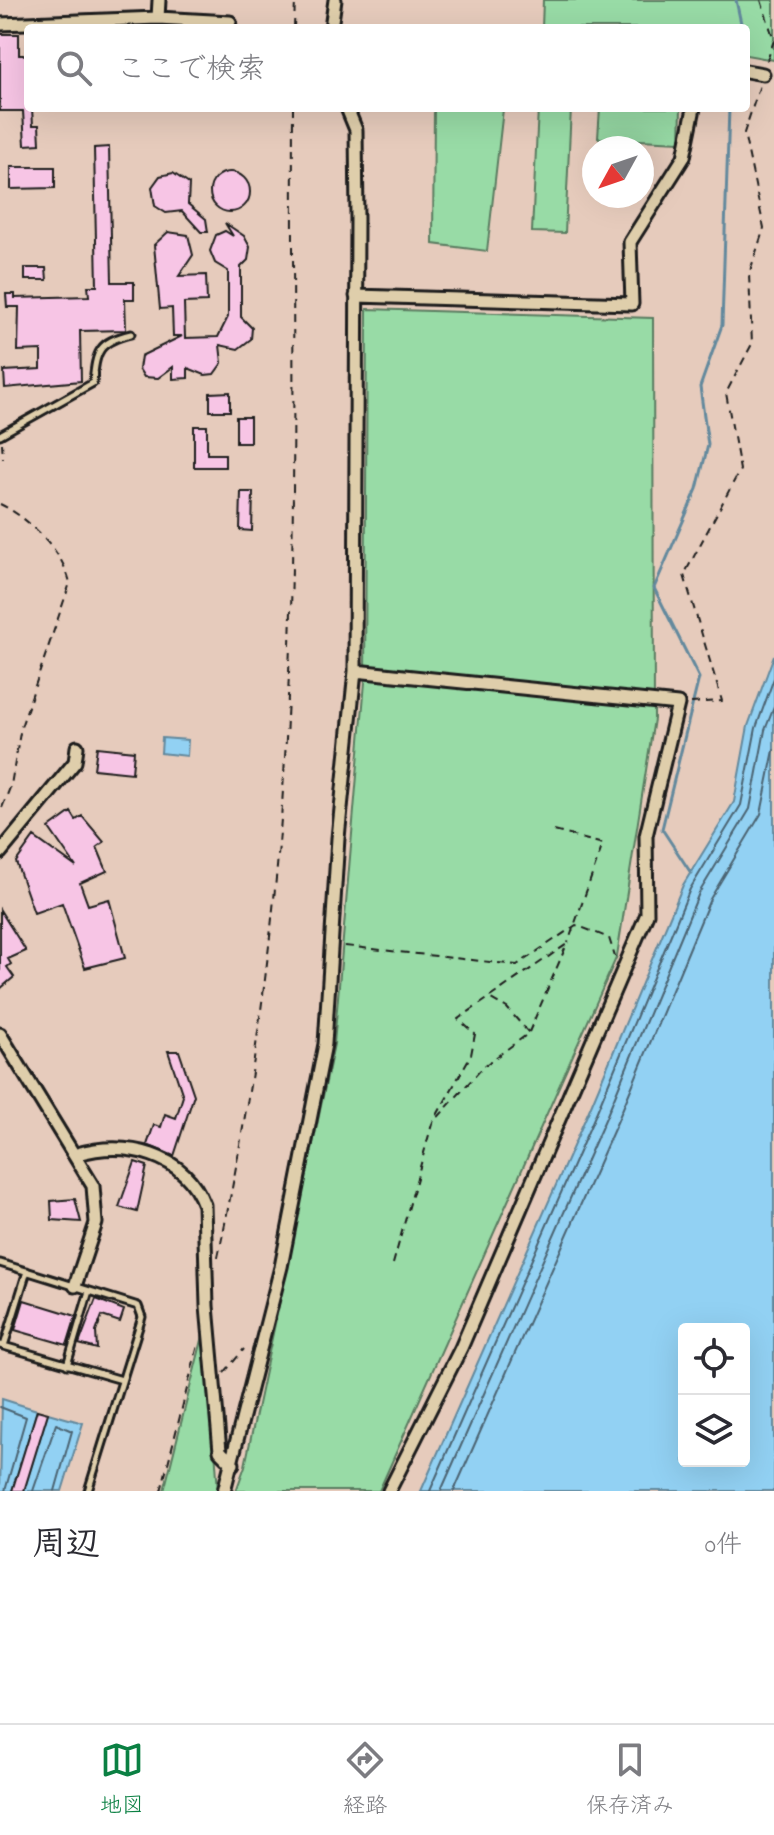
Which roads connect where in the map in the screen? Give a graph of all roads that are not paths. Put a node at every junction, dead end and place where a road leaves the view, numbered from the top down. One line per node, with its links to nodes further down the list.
1 (159, 0): 3 (street)
2 (335, 0): 6 (street)
3 (158, 18): 4 (street); 5 (street)
4 (230, 22)
5 (0, 24)
6 (332, 24)
7 (750, 72): 8 (street)
8 (763, 74)
9 (349, 112): 11 (street)
10 (693, 112): 11 (street)
11 (356, 296): 14 (street)
12 (131, 334): 13 (lane)
13 (1, 434)
14 (355, 671): 26 (street); 29 (street)
15 (77, 747): 16 (street)
16 (0, 853)
17 (0, 1034): 18 (street)
18 (77, 1154): 21 (street); 26 (street)
19 (0, 1263): 20 (lane)
20 (27, 1271): 21 (lane); 23 (lane)
21 (75, 1286): 22 (lane)
22 (89, 1291): 24 (lane); 25 (lane)
23 (2, 1346): 24 (lane)
24 (67, 1365): 25 (lane)
25 (122, 1380): 27 (lane)
26 (233, 1464): 28 (street)
27 (88, 1491)
28 (224, 1491)
29 (389, 1491)

